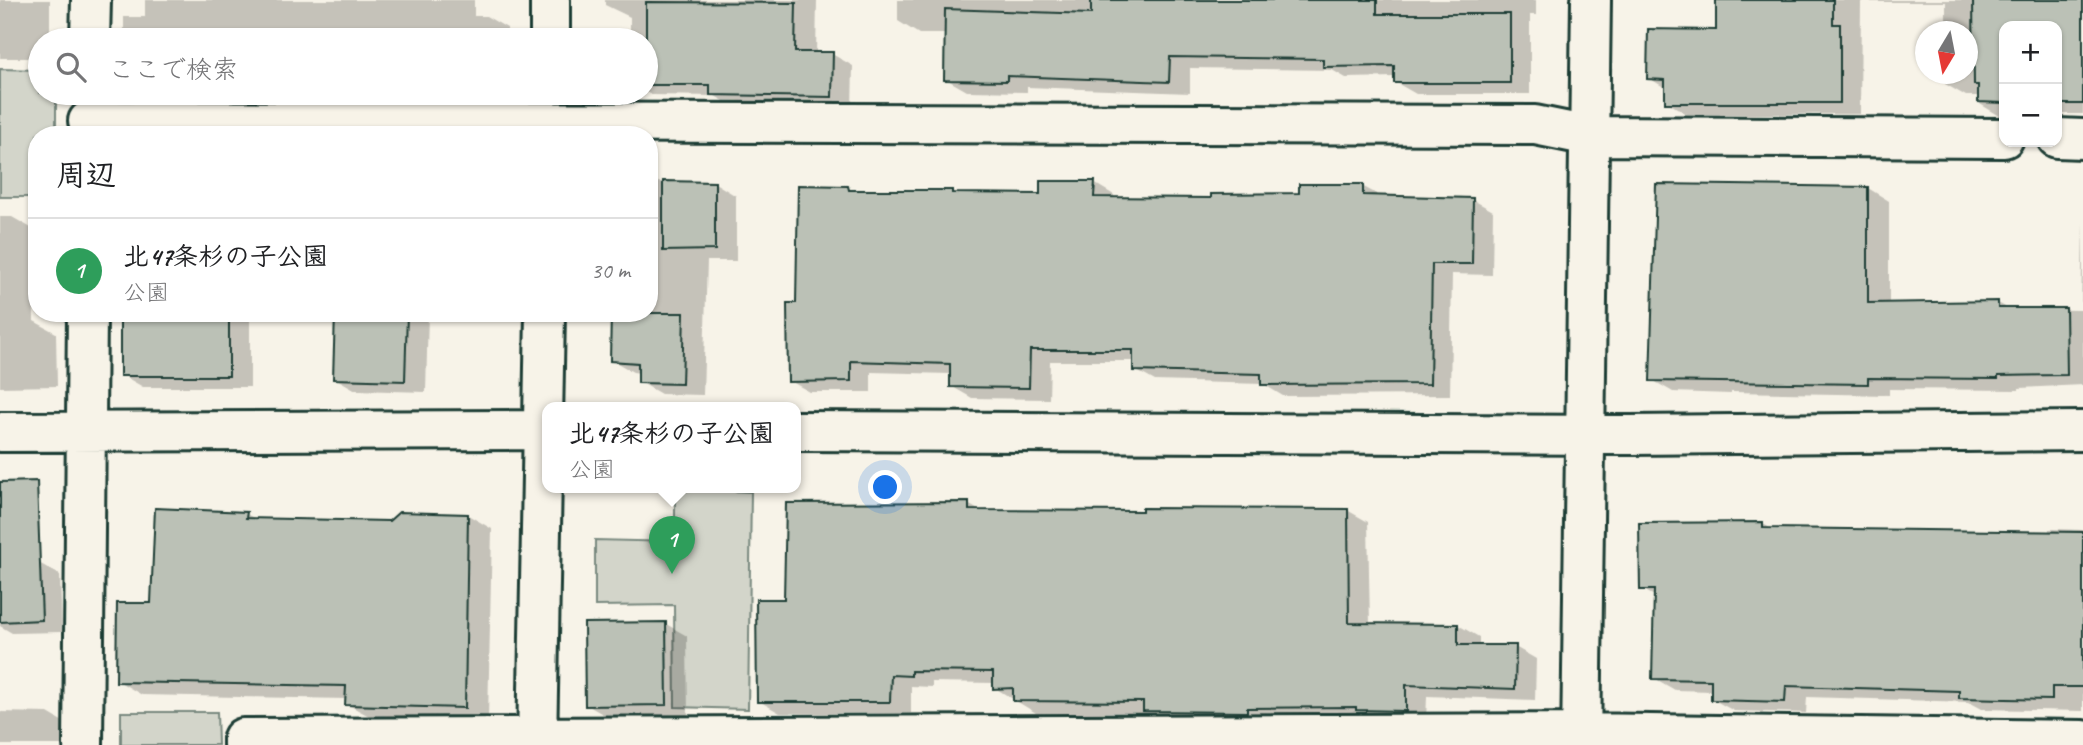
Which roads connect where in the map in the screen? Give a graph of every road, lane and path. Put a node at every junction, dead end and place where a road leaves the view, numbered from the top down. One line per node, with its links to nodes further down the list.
1 (91, 0): 4 (street)
2 (550, 0): 5 (street)
3 (1591, 0): 8 (street)
4 (90, 28)
5 (550, 28)
6 (89, 116): 7 (street)
7 (549, 117): 8 (street)
8 (1589, 136): 9 (street); 20 (street)
9 (1999, 138)
10 (2062, 138): 11 (street)
11 (2083, 139)
12 (87, 322): 19 (street)
13 (544, 322): 14 (street)
14 (545, 402)
15 (542, 430): 19 (street)
16 (801, 431): 20 (street)
17 (2083, 431): 20 (street)
18 (0, 432): 19 (street)
19 (86, 432): 27 (street)
20 (1586, 434): 22 (street)
21 (544, 493): 23 (street)
22 (1581, 739): 25 (street); 26 (street)
23 (538, 740): 24 (street); 28 (street)
24 (804, 740): 25 (street)
25 (1051, 740)
26 (2083, 740)
27 (83, 745)
28 (243, 745)

